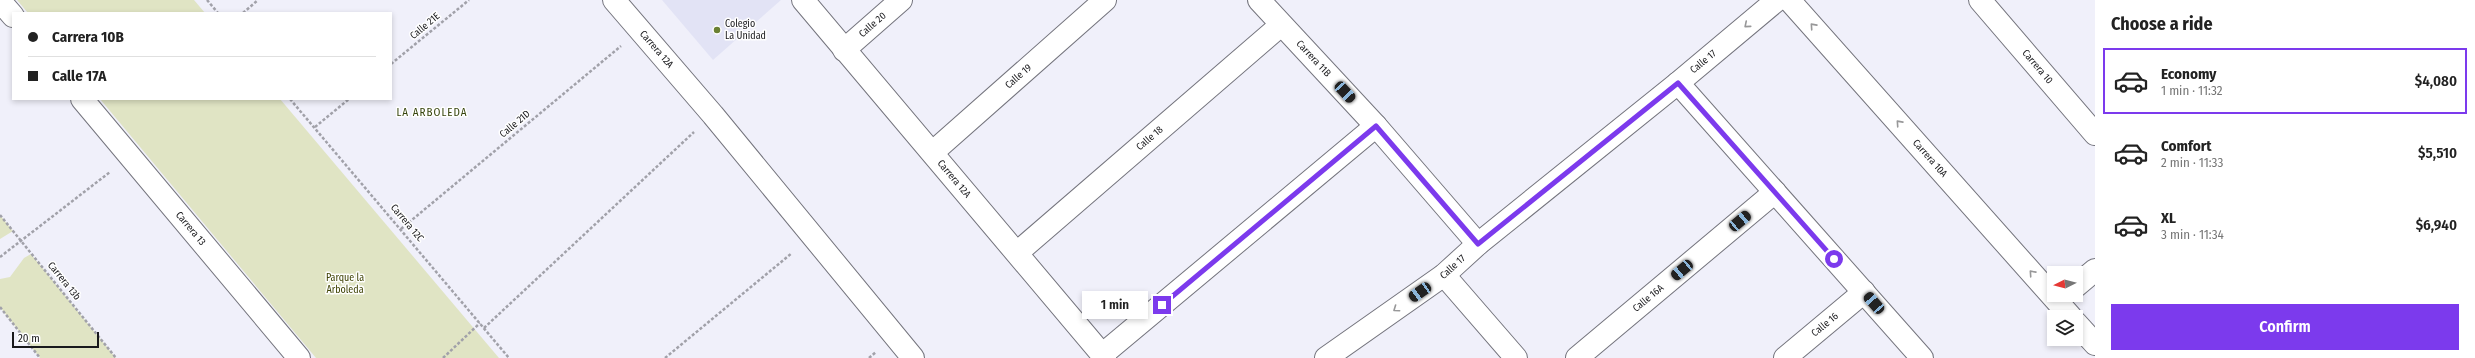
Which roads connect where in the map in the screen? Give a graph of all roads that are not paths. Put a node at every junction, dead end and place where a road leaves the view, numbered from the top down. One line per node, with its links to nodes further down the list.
1 (614, 0): 30 (street, Carrera 12A)
2 (803, 0): 12 (street, Carrera 12A)
3 (901, 0): 12 (street, Calle 20)
4 (1105, 0): 17 (street, Calle 19)
5 (1260, 0): 11 (street, Carrera 11B)
6 (1777, 0): 13 (street, Calle 17, one-way to 13)
7 (1790, 0): 25 (street, Carrera 10A, one-way to 7)
8 (1980, 0): 16 (street, Carrera 10)
9 (0, 1): 10 (street)
10 (12, 15)
11 (1281, 25): 15 (street, Carrera 11B); 20 (street, Calle 18)
12 (844, 50): 17 (street, Carrera 12A)
13 (1678, 83): 18 (street); 19 (street, Calle 17)
14 (83, 100): 29 (street, Carrera 13)
15 (1376, 126): 19 (street, Carrera 11B); 28 (street)
16 (2095, 134)
17 (933, 152): 20 (street, Carrera 12A)
18 (1775, 192): 24 (street); 33 (street, Calle 16A)
19 (1478, 244): 22 (street, Calle 17)
20 (1018, 252): 28 (street, Carrera 12A)
21 (2095, 270): 23 (street)
22 (1444, 275): 31 (street, Calle 17, one-way to 31); 32 (street)
23 (2083, 280)
24 (1864, 292): 34 (street, Calle 16); 35 (street)
25 (2065, 305)
26 (2083, 331): 27 (street)
27 (2095, 344)
28 (1104, 356)
29 (300, 358)
30 (913, 358)
31 (1326, 358)
32 (1516, 358)
33 (1577, 358)
34 (1785, 358)
35 (1922, 358)

